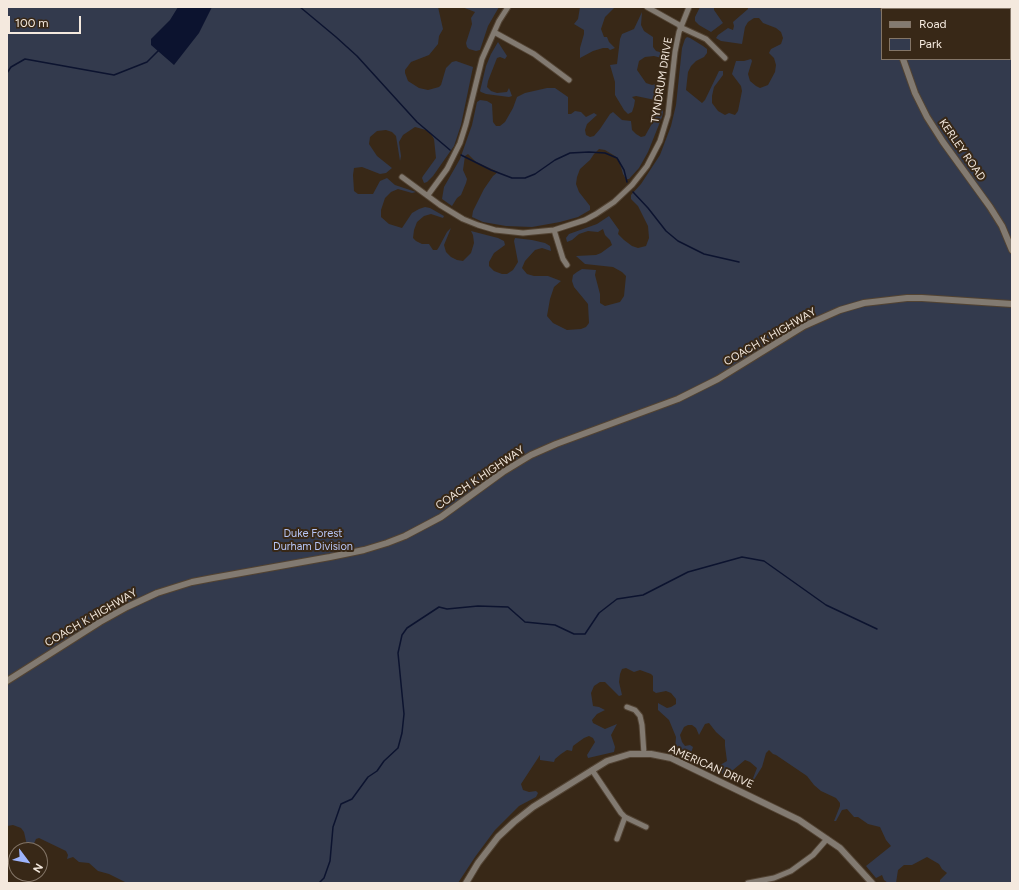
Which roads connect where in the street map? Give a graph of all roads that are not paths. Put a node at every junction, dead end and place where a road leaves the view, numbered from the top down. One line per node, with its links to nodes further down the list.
1 (508, 7): 5 (street)
2 (648, 7): 4 (street)
3 (689, 7): 4 (street, TYNDRUM DRIVE)
4 (681, 26): 6 (street); 11 (street, TYNDRUM DRIVE)
5 (494, 32): 8 (street); 10 (street)
6 (724, 58)
7 (903, 60): 12 (street, KERLEY ROAD)
8 (569, 80)
9 (402, 177): 10 (street, TYNDRUM DRIVE)
10 (428, 195): 11 (street, TYNDRUM DRIVE)
11 (554, 230): 13 (street)
12 (1012, 250)
13 (567, 266)
14 (1012, 304): 15 (street, COACH K HIGHWAY)
15 (7, 681)
16 (627, 707): 17 (street)
17 (644, 754): 18 (street, AMERICAN DRIVE); 22 (street, AMERICAN DRIVE)
18 (592, 770): 19 (street); 23 (street, AMERICAN DRIVE)
19 (625, 817): 20 (street); 21 (street)
20 (646, 827)
21 (617, 839)
22 (827, 839): 24 (street); 25 (street, AMERICAN DRIVE)
23 (466, 883)
24 (748, 883)
25 (872, 883)

